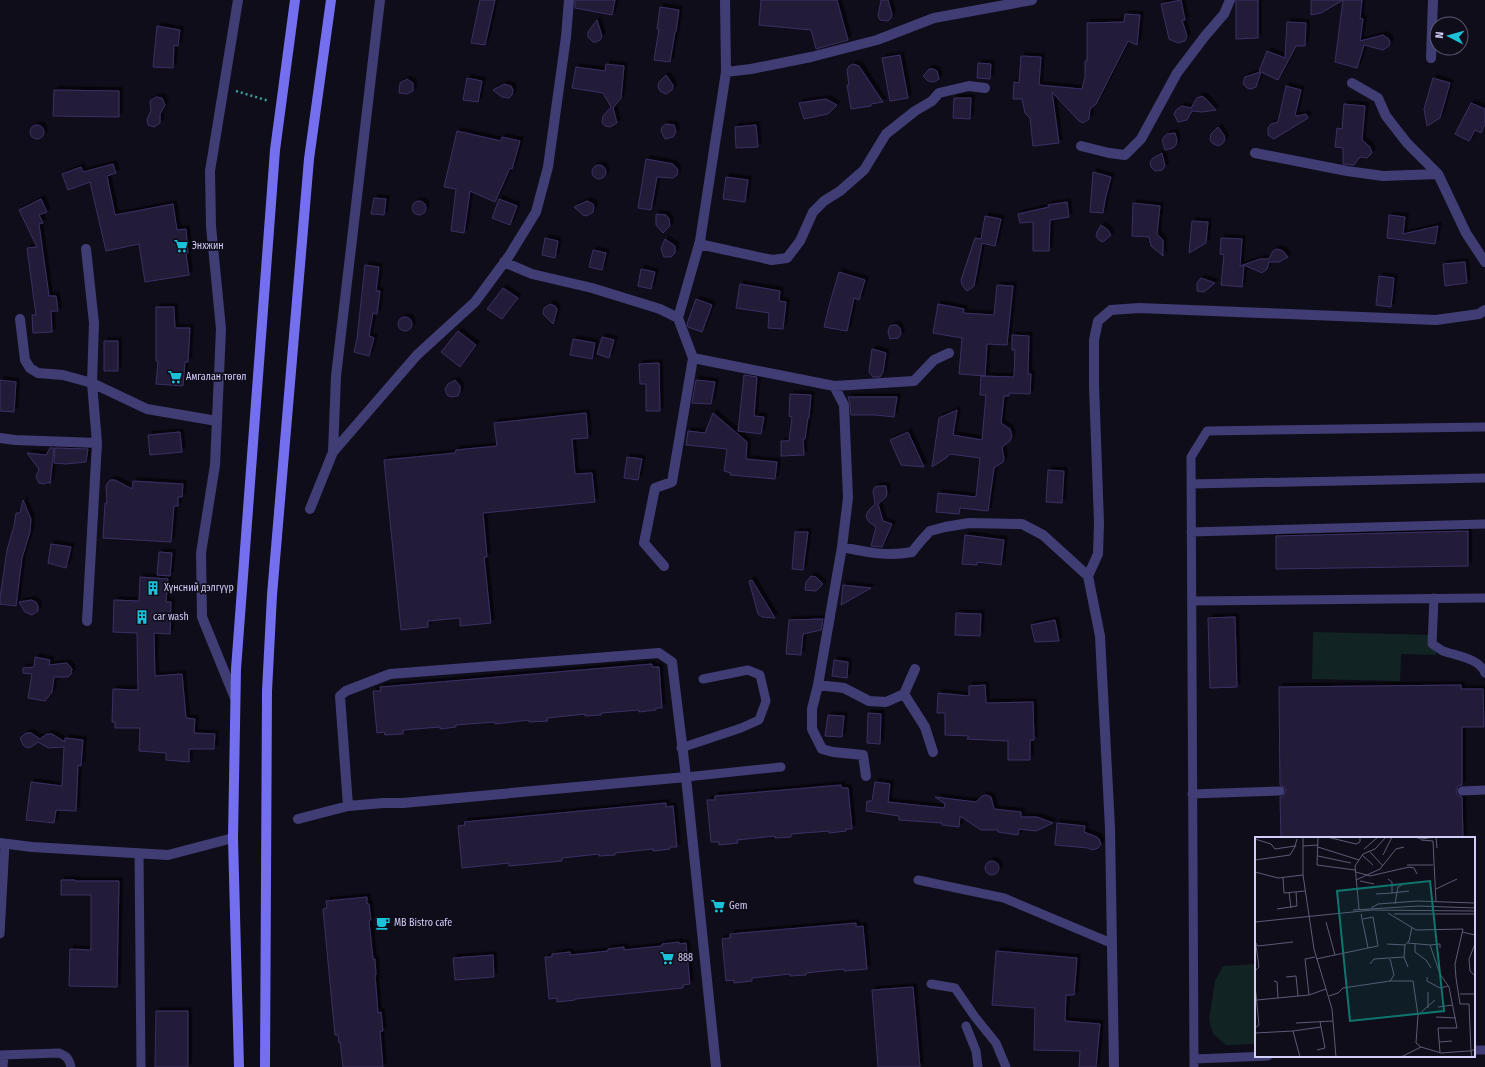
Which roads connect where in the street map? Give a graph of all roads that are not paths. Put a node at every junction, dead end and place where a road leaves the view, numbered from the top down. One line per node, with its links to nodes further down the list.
1 (238, 0): 28 (street)
2 (295, 0): 50 (main road)
3 (331, 0): 77 (main road)
4 (380, 0): 32 (street)
5 (569, 0): 19 (street)
6 (725, 0): 11 (street)
7 (1032, 0): 11 (street)
8 (1230, 0): 14 (street)
9 (1433, 0): 10 (street)
10 (1431, 58)
11 (726, 72): 17 (street)
12 (1352, 83): 16 (street)
13 (984, 88): 17 (street)
14 (1081, 146)
15 (1255, 153): 16 (street)
16 (1438, 174): 20 (street)
17 (699, 244): 22 (street)
18 (86, 249): 26 (street)
19 (504, 262): 22 (street); 32 (street)
20 (1485, 262)
21 (1485, 310): 40 (street)
22 (678, 318): 25 (street)
23 (20, 319): 26 (street)
24 (949, 353): 27 (street)
25 (693, 358): 27 (street); 39 (street)
26 (92, 383): 28 (street); 31 (street)
27 (834, 386): 38 (street)
28 (217, 421): 50 (street)
29 (1485, 427): 34 (lane)
30 (0, 438): 31 (street)
31 (97, 443): 44 (street)
32 (333, 452): 35 (street)
33 (1485, 478): 34 (lane)
34 (1191, 484): 37 (lane)
35 (310, 509)
36 (1485, 524): 37 (lane)
37 (1191, 532): 43 (lane)
38 (842, 548): 40 (street); 48 (street)
39 (664, 566)
40 (1088, 576): 67 (street)
41 (1434, 598): 42 (lane); 43 (lane); 46 (lane)
42 (1485, 598)
43 (1192, 601): 59 (lane)
44 (87, 621)
45 (915, 669): 49 (street)
46 (1485, 673)
47 (702, 679): 51 (lane)
48 (818, 685): 49 (street); 54 (street)
49 (904, 694): 52 (street)
50 (236, 698): 62 (main road)
51 (681, 748): 55 (street); 60 (street)
52 (933, 752)
53 (781, 767): 55 (lane)
54 (866, 776)
55 (686, 777): 60 (street); 78 (street)
56 (1280, 790): 59 (lane)
57 (1485, 790): 58 (lane)
58 (1462, 791)
59 (1192, 794): 72 (lane)
60 (348, 806): 61 (street)
61 (298, 819)
62 (233, 838): 64 (street); 76 (main road)
63 (3, 843): 64 (street); 66 (lane)
64 (139, 853): 75 (lane)
65 (918, 880): 67 (lane)
66 (0, 934)
67 (1111, 943): 81 (street)
68 (931, 984): 80 (lane)
69 (966, 1026): 79 (lane)
70 (2, 1055): 73 (lane); 74 (lane)
71 (1257, 1057): 72 (lane)
72 (1194, 1063)
73 (3, 1067)
74 (71, 1067)
75 (141, 1067)
76 (239, 1067)
77 (265, 1067)
78 (716, 1067)
79 (978, 1067)
80 (1006, 1067)
81 (1114, 1067)

